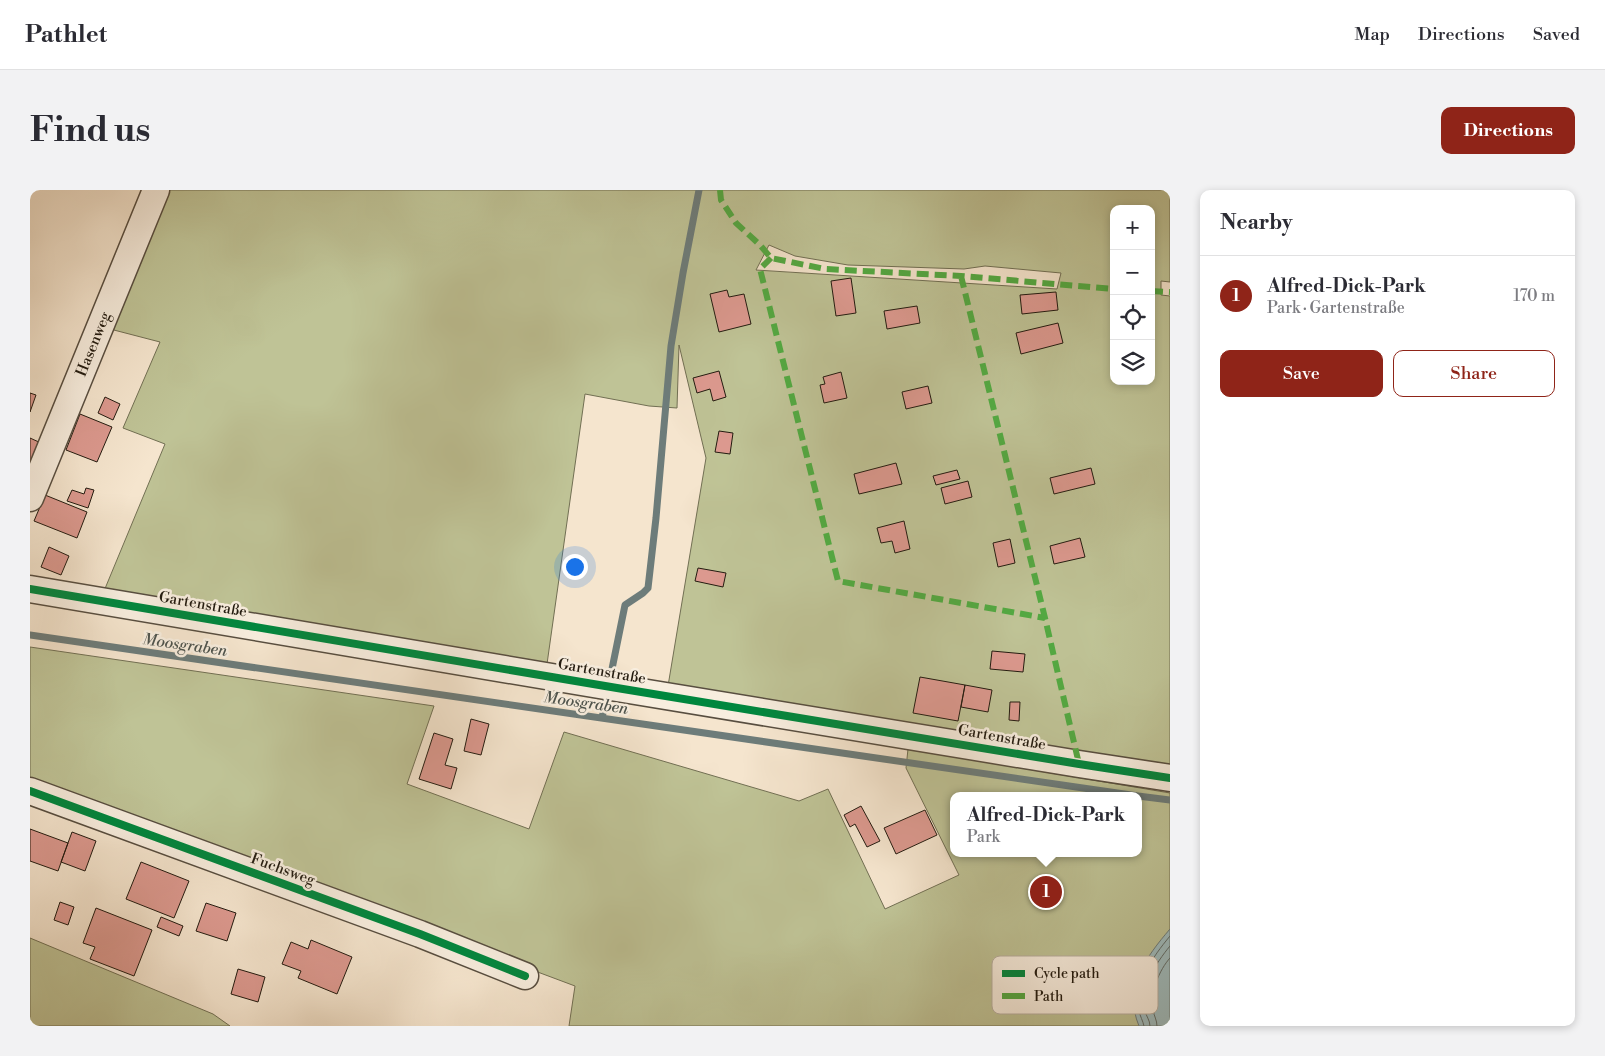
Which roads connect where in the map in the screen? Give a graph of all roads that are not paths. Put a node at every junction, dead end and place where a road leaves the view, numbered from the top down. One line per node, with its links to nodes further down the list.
1 (156, 190): 2 (street, Hasenweg)
2 (30, 498)
3 (30, 589): 4 (street, Gartenstraße)
4 (1170, 778)
5 (30, 791): 6 (street, Fuchsweg)
6 (525, 976)

